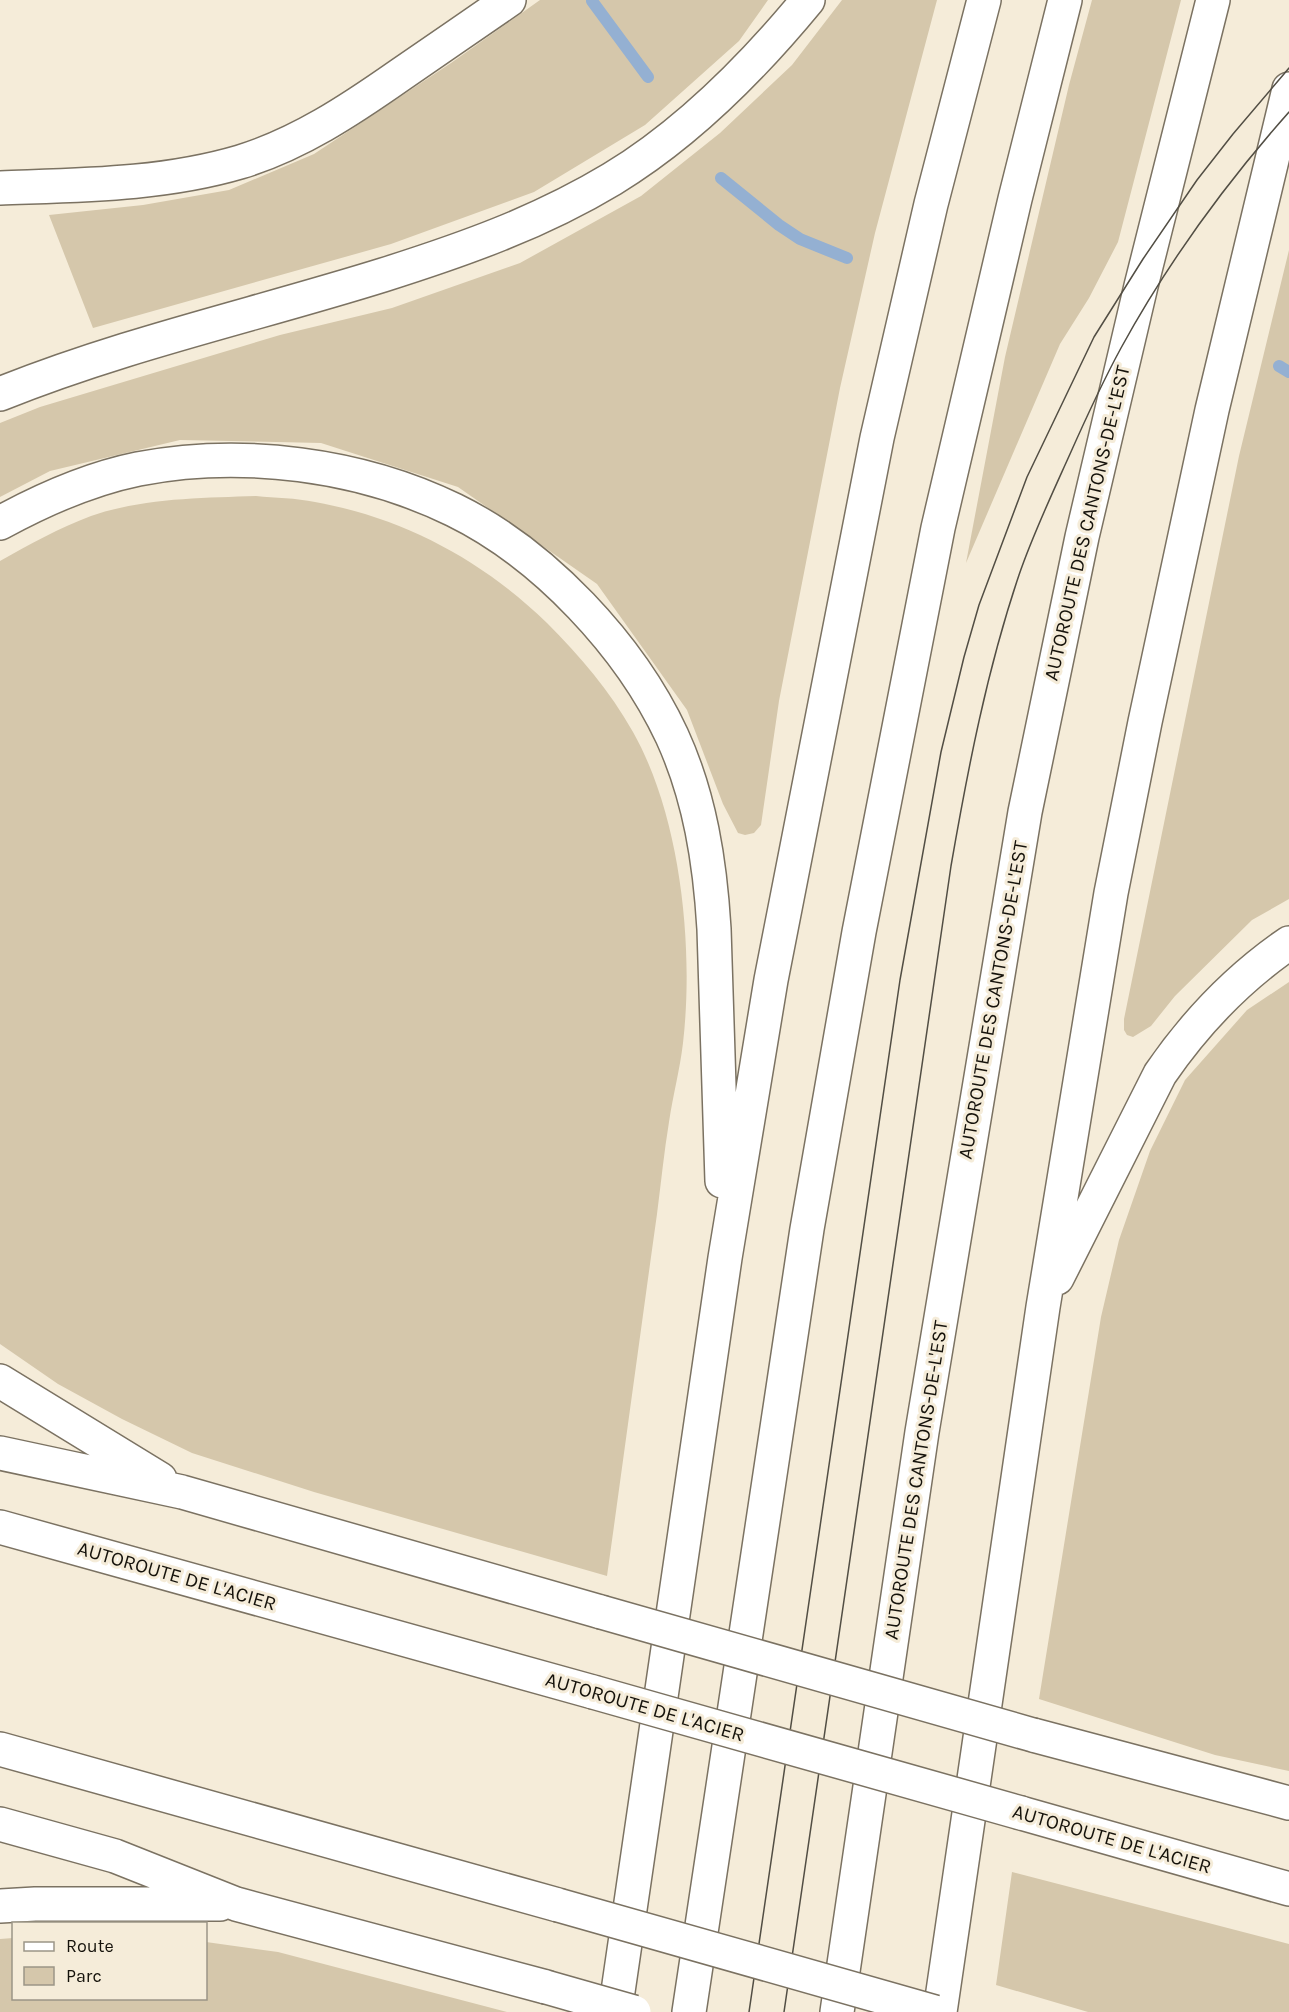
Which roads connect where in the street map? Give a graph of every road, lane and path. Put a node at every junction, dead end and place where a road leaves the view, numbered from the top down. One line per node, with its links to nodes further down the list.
1 (509, 0): 7 (main road)
2 (808, 0): 8 (main road)
3 (984, 0): 11 (main road)
4 (1065, 0): 25 (main road)
5 (1213, 0): 26 (main road, AUTOROUTE DES CANTONS-DE-L'EST)
6 (1289, 89): 12 (main road)
7 (0, 188)
8 (0, 394)
9 (0, 524): 11 (main road)
10 (1289, 943): 12 (main road)
11 (725, 1258): 23 (main road)
12 (1042, 1307): 28 (main road)
13 (0, 1381): 15 (main road)
14 (0, 1453): 15 (main road)
15 (182, 1492): 18 (main road, bridge)
16 (0, 1527): 20 (main road, AUTOROUTE DE L'ACIER, bridge)
17 (0, 1749): 27 (main road, bridge)
18 (1289, 1803)
19 (0, 1824): 21 (main road)
20 (1289, 1889)
21 (236, 1904): 22 (main road); 24 (main road, bridge)
22 (0, 1906)
23 (615, 2012)
24 (634, 2012)
25 (689, 2012)
26 (837, 2012)
27 (935, 2012)
28 (940, 2012)

